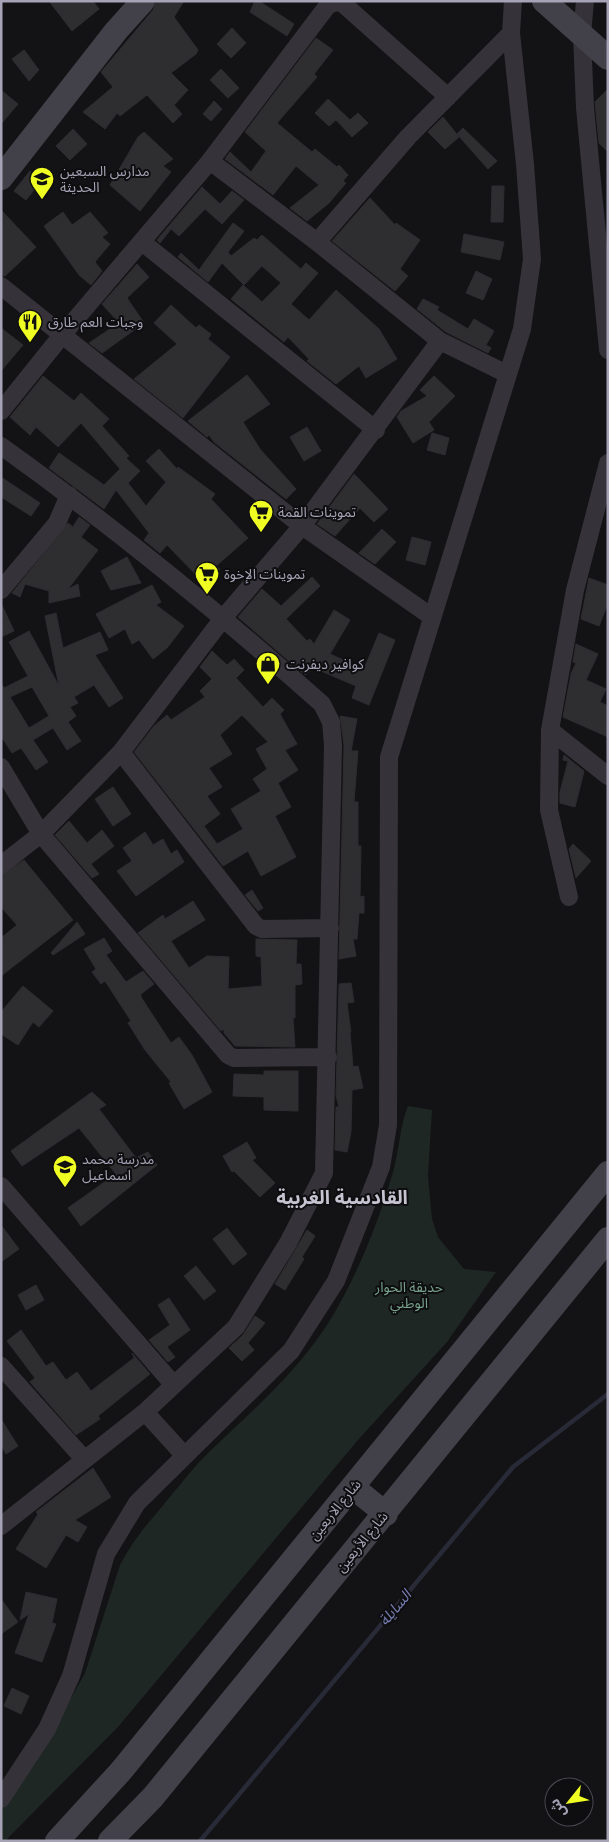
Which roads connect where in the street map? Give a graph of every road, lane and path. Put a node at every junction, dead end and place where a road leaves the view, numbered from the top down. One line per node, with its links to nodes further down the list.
1 (143, 1): 11 (main road)
2 (340, 1): 9 (street); 10 (street)
3 (513, 1): 6 (street)
4 (544, 1): 7 (main road)
5 (585, 1): 7 (street)
6 (511, 33): 9 (street); 18 (street)
7 (582, 35): 8 (main road); 17 (street)
8 (608, 58)
9 (448, 97): 13 (street)
10 (210, 161): 12 (street); 13 (street)
11 (1, 178)
12 (142, 242): 15 (street); 20 (street)
13 (317, 242): 16 (street)
14 (1, 286): 15 (street)
15 (63, 334): 19 (street); 24 (street)
16 (440, 341): 18 (street); 20 (street)
17 (608, 350)
18 (507, 374): 26 (street)
19 (1, 411)
20 (376, 430): 24 (street)
21 (1, 446): 23 (street)
22 (608, 463): 28 (street)
23 (69, 494): 25 (street); 27 (street)
24 (302, 526): 26 (street); 27 (street)
25 (1, 590)
26 (432, 617): 43 (street)
27 (224, 618): 29 (street); 35 (street)
28 (550, 730): 31 (street); 34 (street)
29 (121, 752): 32 (street); 35 (street)
30 (1, 767): 32 (street)
31 (608, 776)
32 (41, 834): 33 (street); 36 (street)
33 (1, 865)
34 (569, 897)
35 (330, 928): 36 (street)
36 (328, 1056): 41 (street)
37 (608, 1173): 45 (main road, شارع الاربعين)
38 (1, 1186): 41 (street)
39 (608, 1239): 46 (main road, شارع الأربعين)
40 (5, 1377): 44 (street)
41 (173, 1384): 42 (street)
42 (145, 1412): 43 (street); 44 (street)
43 (184, 1455): 48 (street)
44 (84, 1459): 47 (street)
45 (354, 1488): 46 (main road); 49 (main road, شارع الاربعين)
46 (386, 1514): 50 (main road, شارع الأربعين)
47 (1, 1526)
48 (1, 1799)
49 (57, 1841)
50 (110, 1841)

